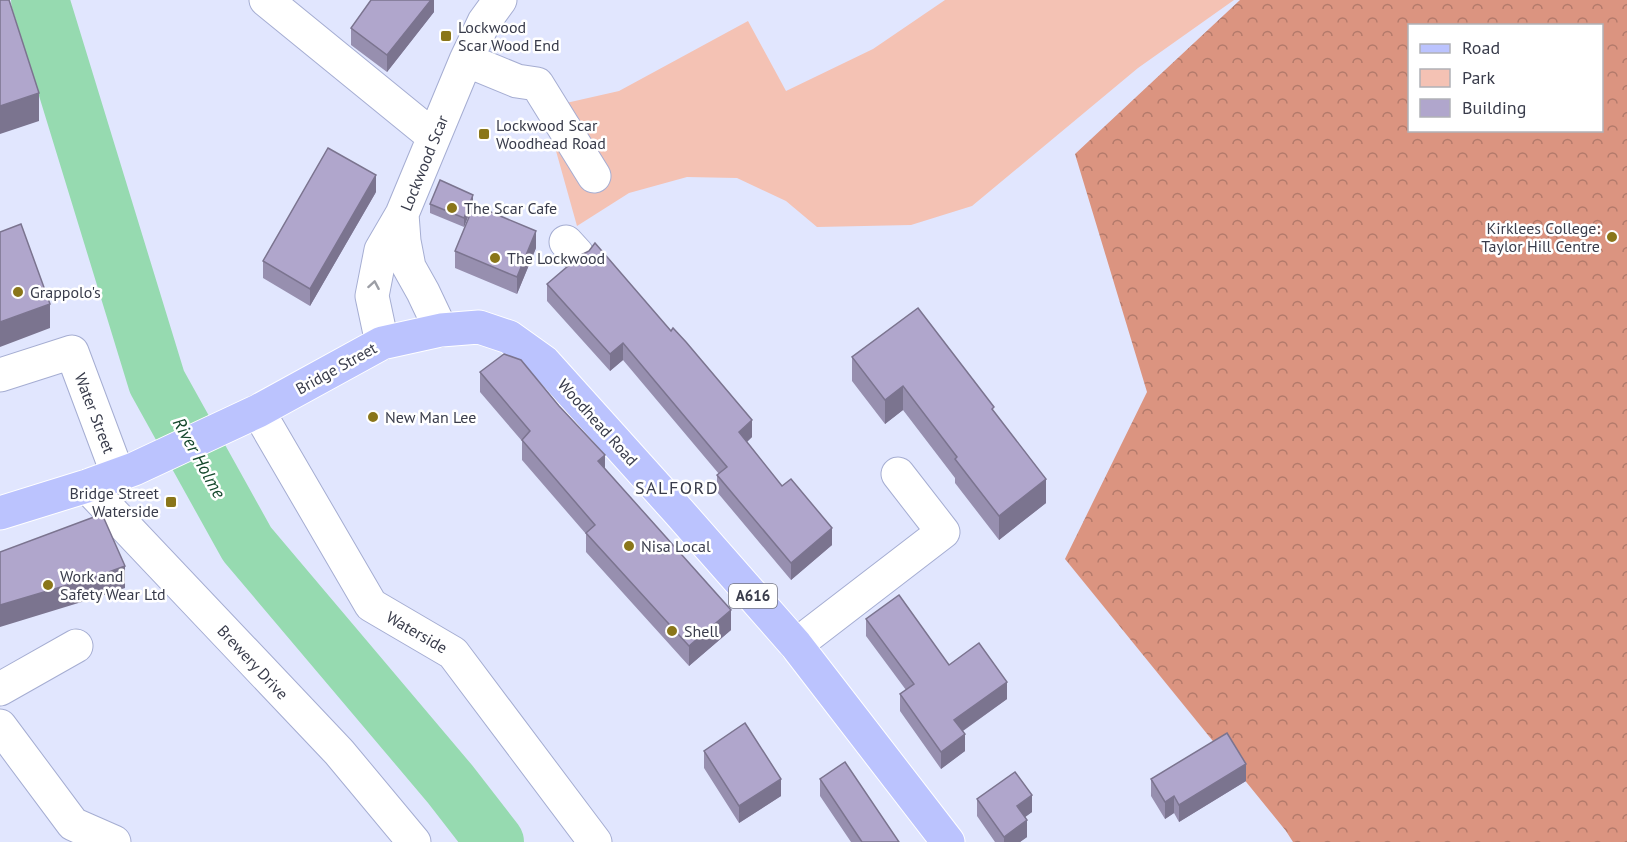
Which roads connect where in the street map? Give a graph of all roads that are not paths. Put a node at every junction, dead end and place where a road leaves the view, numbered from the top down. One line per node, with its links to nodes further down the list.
1 (266, 0): 4 (street)
2 (484, 7): 3 (street, Lockwood Scar)
3 (466, 60): 4 (street, Lockwood Scar); 5 (street)
4 (434, 137): 6 (street, Lockwood Scar)
5 (594, 176)
6 (402, 214): 7 (street, Lockwood Scar); 8 (street, one-way to 6)
7 (441, 330): 8 (main road, Bridge Street / A616); 9 (main road, Bridge Street / A616)
8 (382, 343): 11 (main road, Bridge Street / A616)
9 (544, 362): 18 (main road, Woodhead Road / A616)
10 (5, 377): 12 (street, Water Street)
11 (246, 417): 12 (main road, Bridge Street / A616); 25 (street, Waterside)
12 (126, 472): 14 (main road, A616)
13 (898, 474): 18 (street)
14 (87, 486): 16 (main road, A616); 24 (street, Brewery Drive)
15 (0, 491): 16 (main road)
16 (39, 502): 17 (main road, A616)
17 (0, 513)
18 (796, 645): 22 (main road, Woodhead Road / A616)
19 (76, 646): 20 (street)
20 (0, 689)
21 (0, 726): 23 (street)
22 (941, 840)
23 (114, 842)
24 (414, 842)
25 (595, 842)

